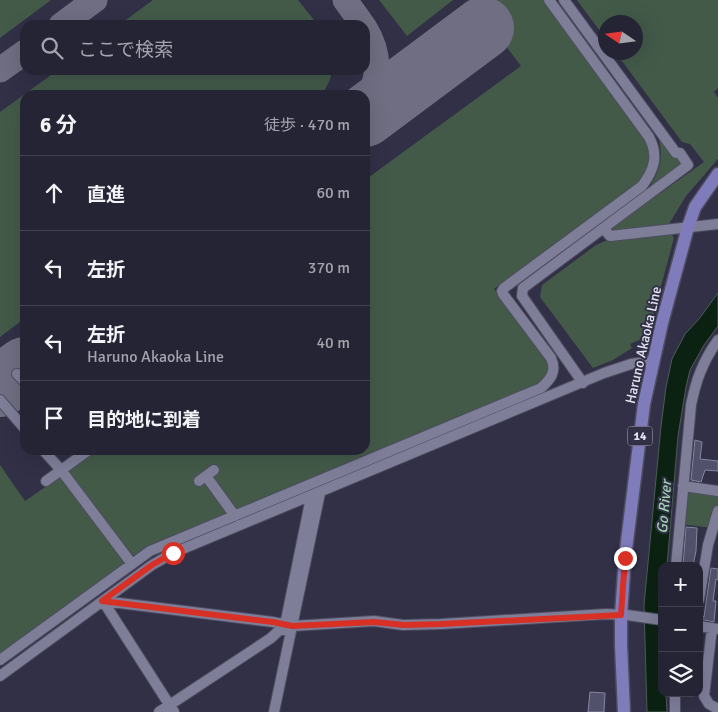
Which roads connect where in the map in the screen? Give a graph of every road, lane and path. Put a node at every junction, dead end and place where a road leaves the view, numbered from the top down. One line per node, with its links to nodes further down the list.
1 (549, 0): 24 (street)
2 (564, 0): 6 (street)
3 (718, 174): 5 (main road, Haruno Akaoka Line / 14)
4 (718, 224): 5 (street)
5 (688, 227): 6 (street); 8 (main road, Haruno Akaoka Line / 14)
6 (604, 229): 11 (street)
7 (718, 340): 19 (street)
8 (652, 361): 11 (street); 29 (main road, Haruno Akaoka Line / 14)
9 (17, 374): 10 (street)
10 (20, 377)
11 (583, 383): 21 (street)
12 (0, 400): 13 (street)
13 (20, 423)
14 (48, 455): 16 (street)
15 (82, 455): 16 (street)
16 (61, 470): 18 (street); 26 (street)
17 (207, 476): 24 (street)
18 (46, 481)
19 (683, 486): 20 (street); 25 (street)
20 (718, 492)
21 (320, 493): 22 (street); 31 (street)
22 (308, 497): 28 (street); 31 (street)
23 (718, 511): 27 (street)
24 (235, 516): 26 (street)
25 (676, 562)
26 (132, 564): 33 (street)
27 (703, 576)
28 (102, 601): 31 (street); 34 (street); 36 (street)
29 (621, 615): 30 (street); 31 (street); 41 (main road, Haruno Akaoka Line / 14)
30 (658, 620)
31 (288, 626): 36 (street); 39 (street); 40 (street)
32 (715, 629): 37 (street)
33 (0, 660)
34 (0, 676)
35 (675, 697): 42 (street)
36 (172, 709): 38 (street)
37 (718, 709)
38 (159, 712)
39 (267, 712)
40 (274, 712)
41 (624, 712)
42 (675, 712)

